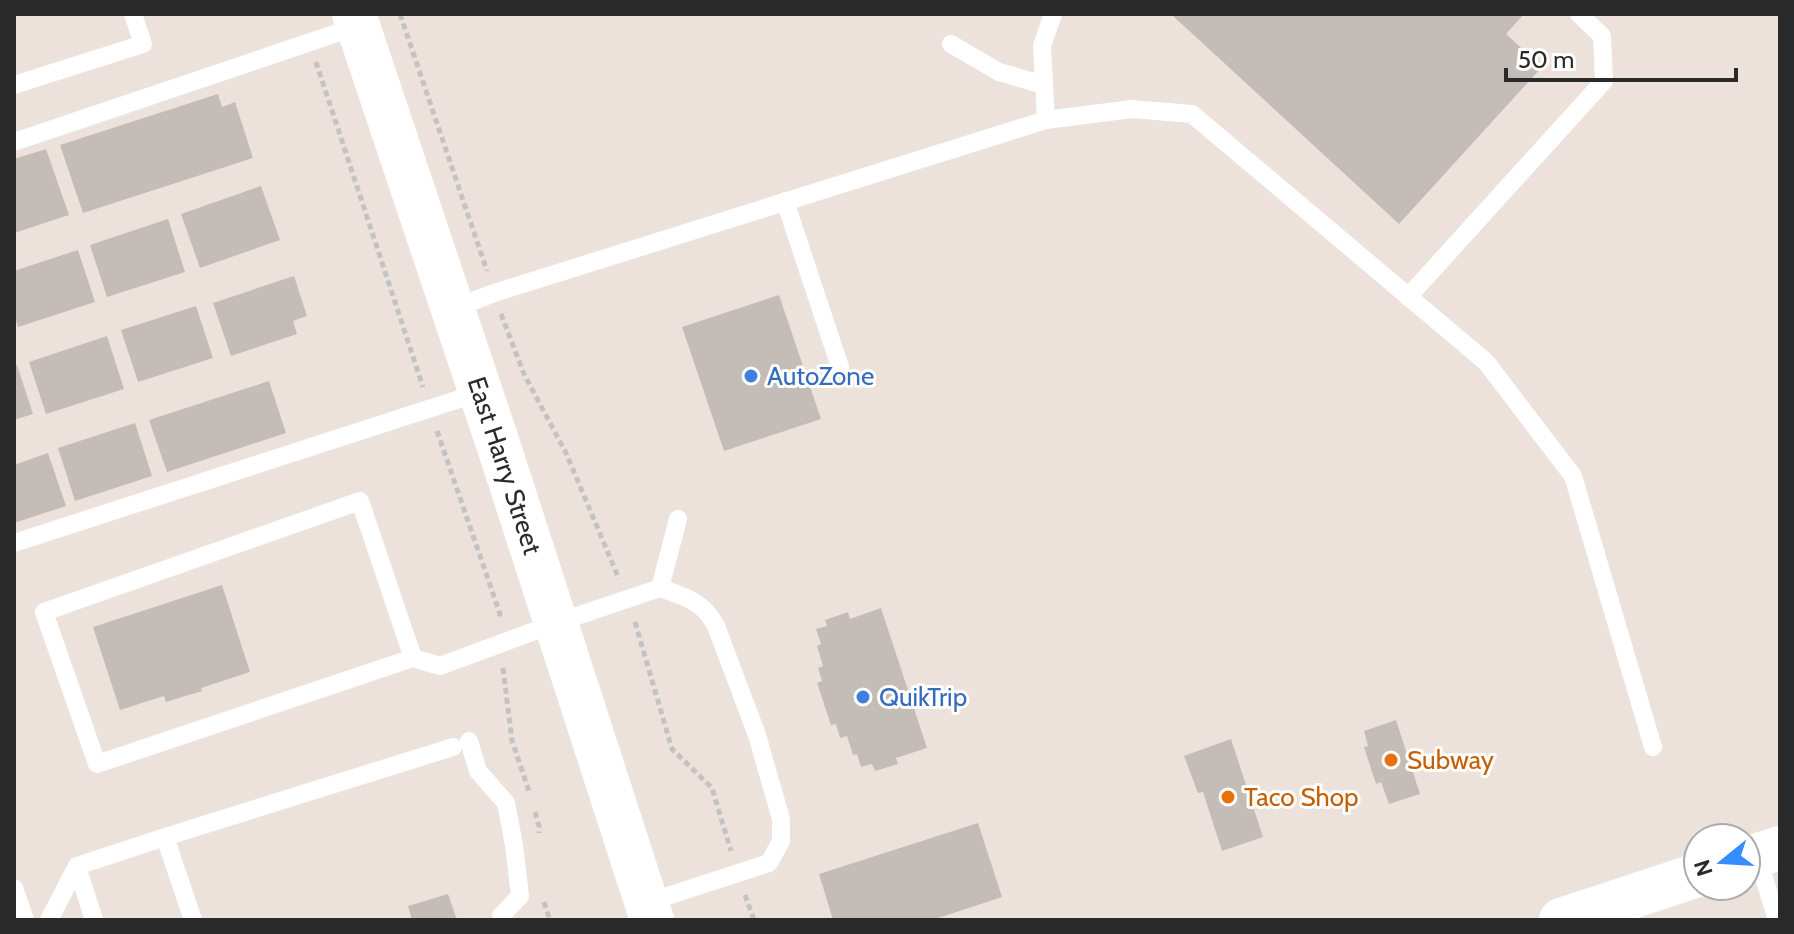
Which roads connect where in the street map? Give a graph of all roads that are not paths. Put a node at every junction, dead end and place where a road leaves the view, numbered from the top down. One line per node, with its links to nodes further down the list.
1 (133, 14): 6 (lane)
2 (1053, 14): 7 (lane)
3 (1579, 14): 11 (lane)
4 (356, 20): 9 (lane); 12 (main road, East Harry Street)
5 (951, 44): 7 (lane)
6 (14, 85)
7 (1044, 85): 8 (lane)
8 (1046, 120): 10 (lane); 11 (lane)
9 (14, 142)
10 (785, 201): 12 (lane); 13 (lane)
11 (1408, 297): 20 (lane)
12 (453, 309): 14 (main road, East Harry Street)
13 (840, 367)
14 (481, 392): 16 (lane); 18 (main road, East Harry Street)
15 (678, 519): 17 (lane)
16 (14, 543)
17 (660, 588): 18 (lane); 26 (lane)
18 (556, 623): 19 (lane); 26 (main road, East Harry Street)
19 (413, 658): 19 (lane)
20 (1653, 747)
21 (165, 837): 23 (lane); 27 (lane); 32 (lane)
22 (1762, 858): 33 (lane)
23 (77, 866): 30 (lane); 31 (lane)
24 (1682, 880): 28 (main road)
25 (14, 888): 29 (lane)
26 (649, 911)
27 (501, 916)
28 (1569, 919)
29 (25, 920)
30 (49, 920)
31 (94, 920)
32 (193, 920)
33 (1777, 920)

